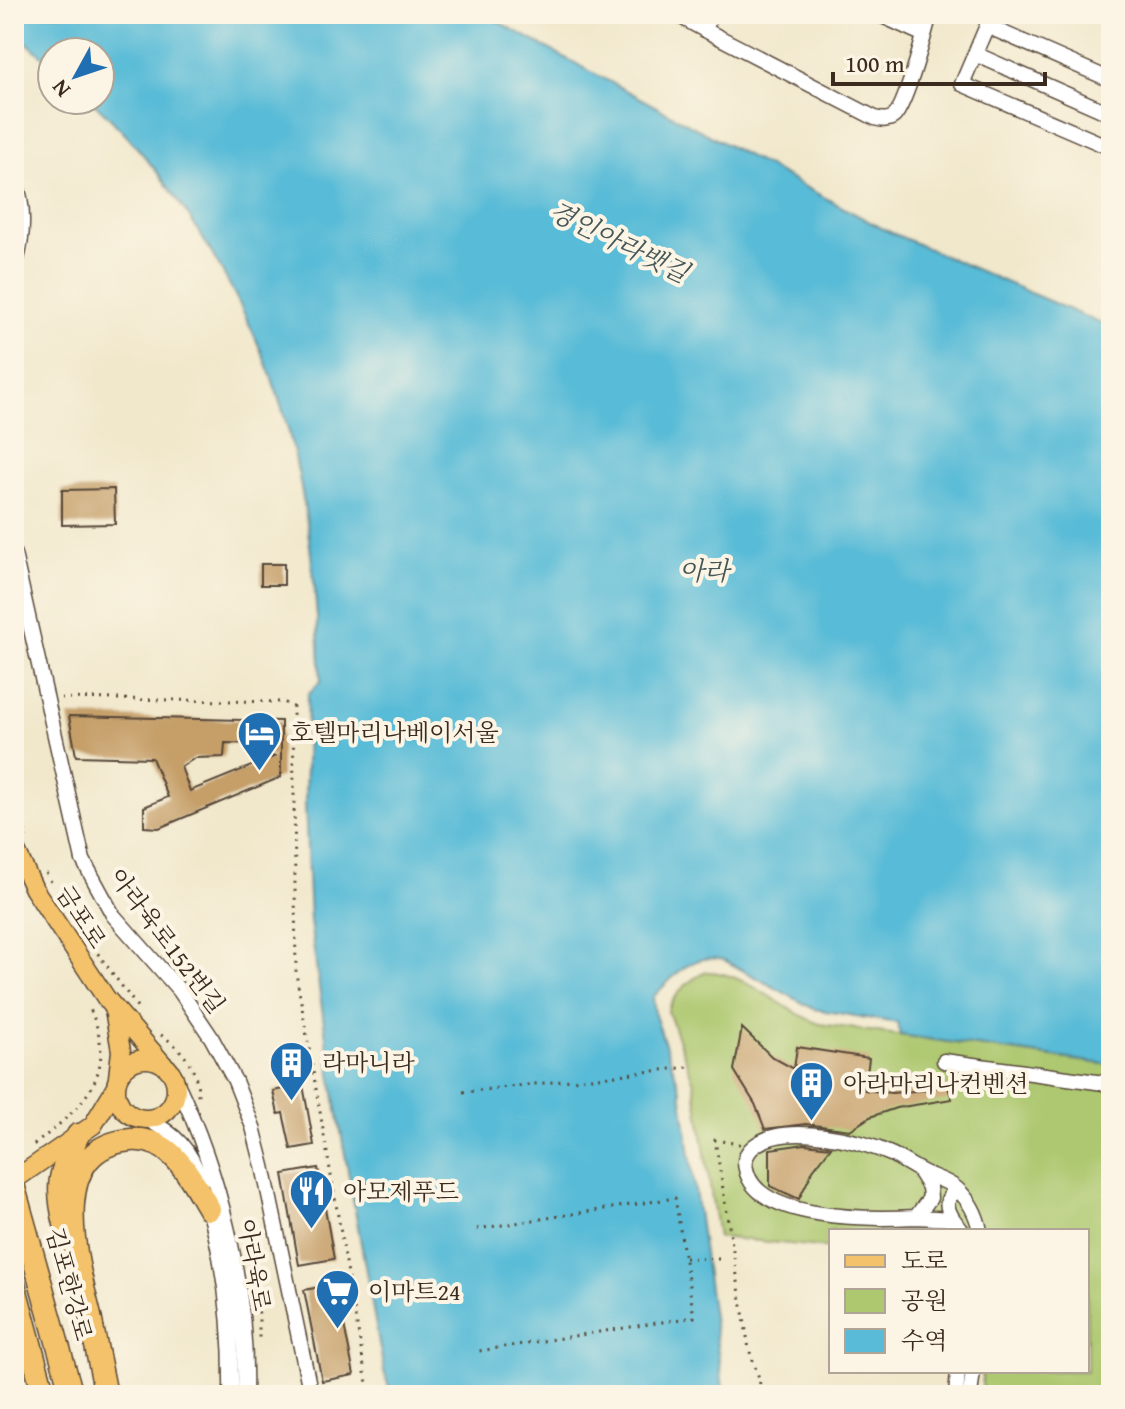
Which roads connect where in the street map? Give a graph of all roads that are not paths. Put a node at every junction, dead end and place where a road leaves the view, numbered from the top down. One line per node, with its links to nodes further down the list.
1 (676, 14): 6 (street)
2 (711, 14): 6 (street)
3 (878, 14): 7 (street)
4 (930, 14): 7 (street)
5 (989, 20): 8 (street); 9 (street)
6 (705, 30): 7 (street)
7 (924, 35)
8 (975, 54): 10 (street); 11 (street)
9 (1111, 80)
10 (1111, 114)
11 (1111, 148)
12 (14, 177): 13 (street)
13 (14, 269)
14 (14, 554): 41 (street, 아라육로152번길)
15 (22, 845): 16 (main road, 금포로)
16 (114, 1009): 18 (main road); 20 (main road)
17 (944, 1061): 21 (street)
18 (162, 1063): 19 (main road); 20 (main road)
19 (175, 1079): 22 (main road); 40 (street, 아라육로)
20 (117, 1082): 22 (main road); 23 (main road)
21 (1111, 1084)
22 (141, 1119): 23 (main road); 28 (street, 아라육로)
23 (86, 1130): 25 (main road); 32 (highway)
24 (919, 1171): 27 (street); 29 (street); 29 (street)
25 (14, 1180)
26 (14, 1188): 37 (highway, 김포한강로)
27 (957, 1189): 30 (street); 31 (street)
28 (209, 1209): 32 (highway); 39 (street, 아라육로)
29 (916, 1217): 30 (street)
30 (957, 1225)
31 (979, 1229)
32 (74, 1248): 38 (highway)
33 (14, 1284): 36 (highway)
34 (958, 1373): 42 (street)
35 (973, 1373): 43 (street)
36 (44, 1395)
37 (72, 1395)
38 (106, 1395)
39 (231, 1395)
40 (245, 1395)
41 (311, 1395)
42 (956, 1395)
43 (970, 1395)

